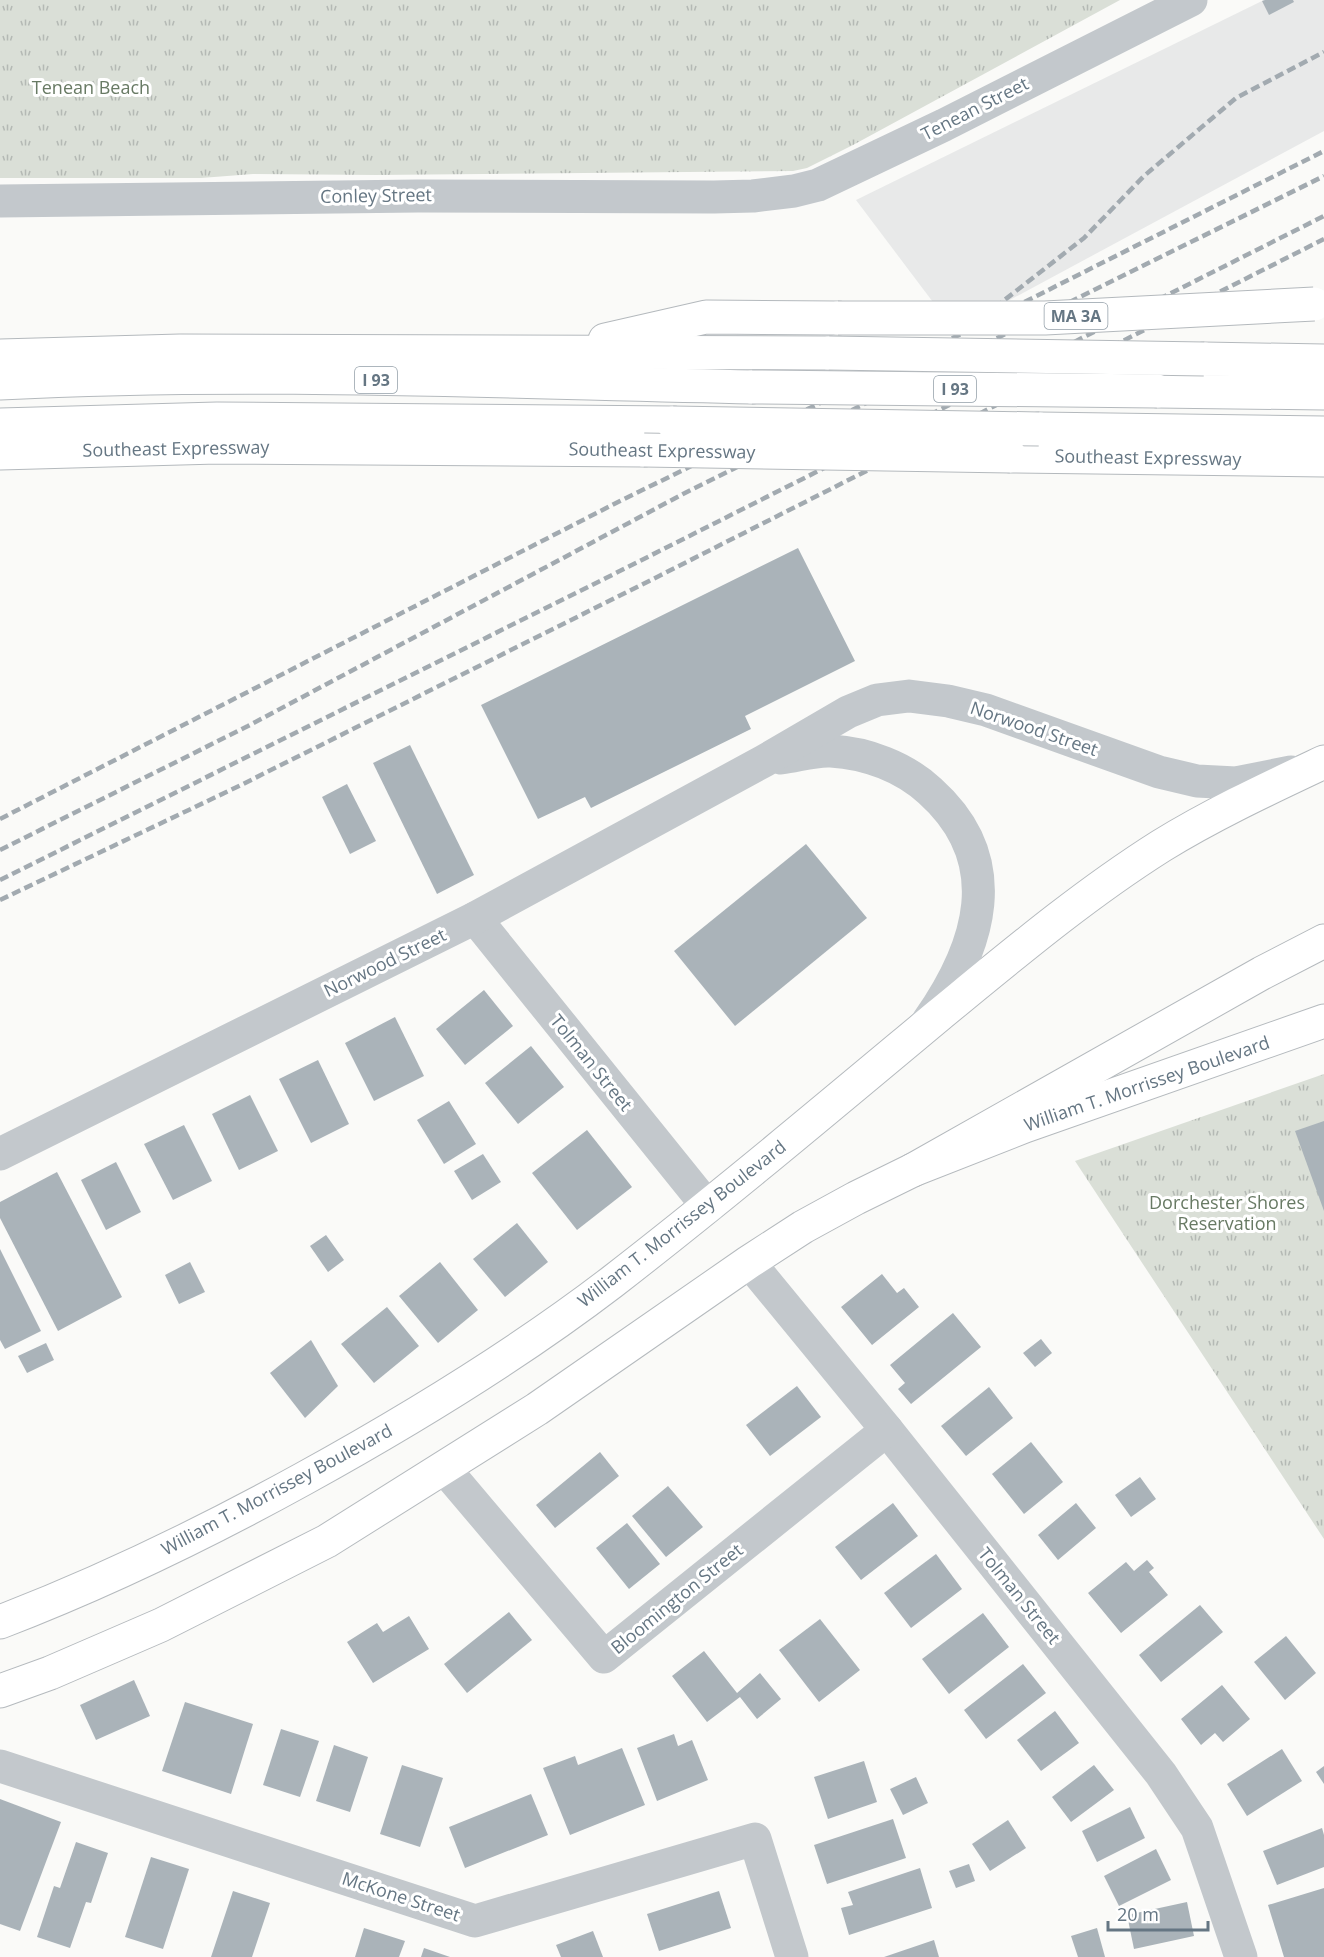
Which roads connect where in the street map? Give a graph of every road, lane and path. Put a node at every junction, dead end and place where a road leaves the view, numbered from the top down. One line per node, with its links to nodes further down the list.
1 (1191, 0): 2 (street, Tenean Street)
2 (753, 196): 3 (street, Conley Street)
3 (0, 201)
4 (1319, 304): 5 (main road, MA 3A, bridge)
5 (548, 353): 6 (main road, I 93); 7 (main road, I 93, bridge)
6 (0, 356)
7 (1324, 361)
8 (0, 383): 9 (main road, I 93, bridge)
9 (1324, 393)
10 (0, 425): 11 (main road, I 93, bridge)
11 (1324, 433)
12 (0, 453): 13 (main road, Southeast Expressway, bridge)
13 (1324, 460)
14 (764, 761): 15 (street, Norwood Street); 16 (street, Norwood Street); 19 (street, Norwood Street)
15 (1319, 765): 19 (main road, William T. Morrissey Boulevard)
16 (475, 918): 20 (street, Norwood Street); 22 (street, Tolman Street)
17 (1324, 941): 21 (main road)
18 (1324, 1021): 21 (main road, William T. Morrissey Boulevard)
19 (921, 1031): 22 (main road, William T. Morrissey Boulevard)
20 (0, 1154)
21 (913, 1170): 23 (main road, William T. Morrissey Boulevard)
22 (708, 1207): 26 (main road, William T. Morrissey Boulevard)
23 (748, 1262): 24 (street, Tolman Street); 25 (main road, William T. Morrissey Boulevard)
24 (887, 1431): 25 (street, Bloomington Street); 30 (street, Tolman Street)
25 (444, 1468): 27 (main road, William T. Morrissey Boulevard)
26 (0, 1622)
27 (0, 1691)
28 (0, 1766): 29 (street, McKone Street)
29 (792, 1957)
30 (1241, 1957)

